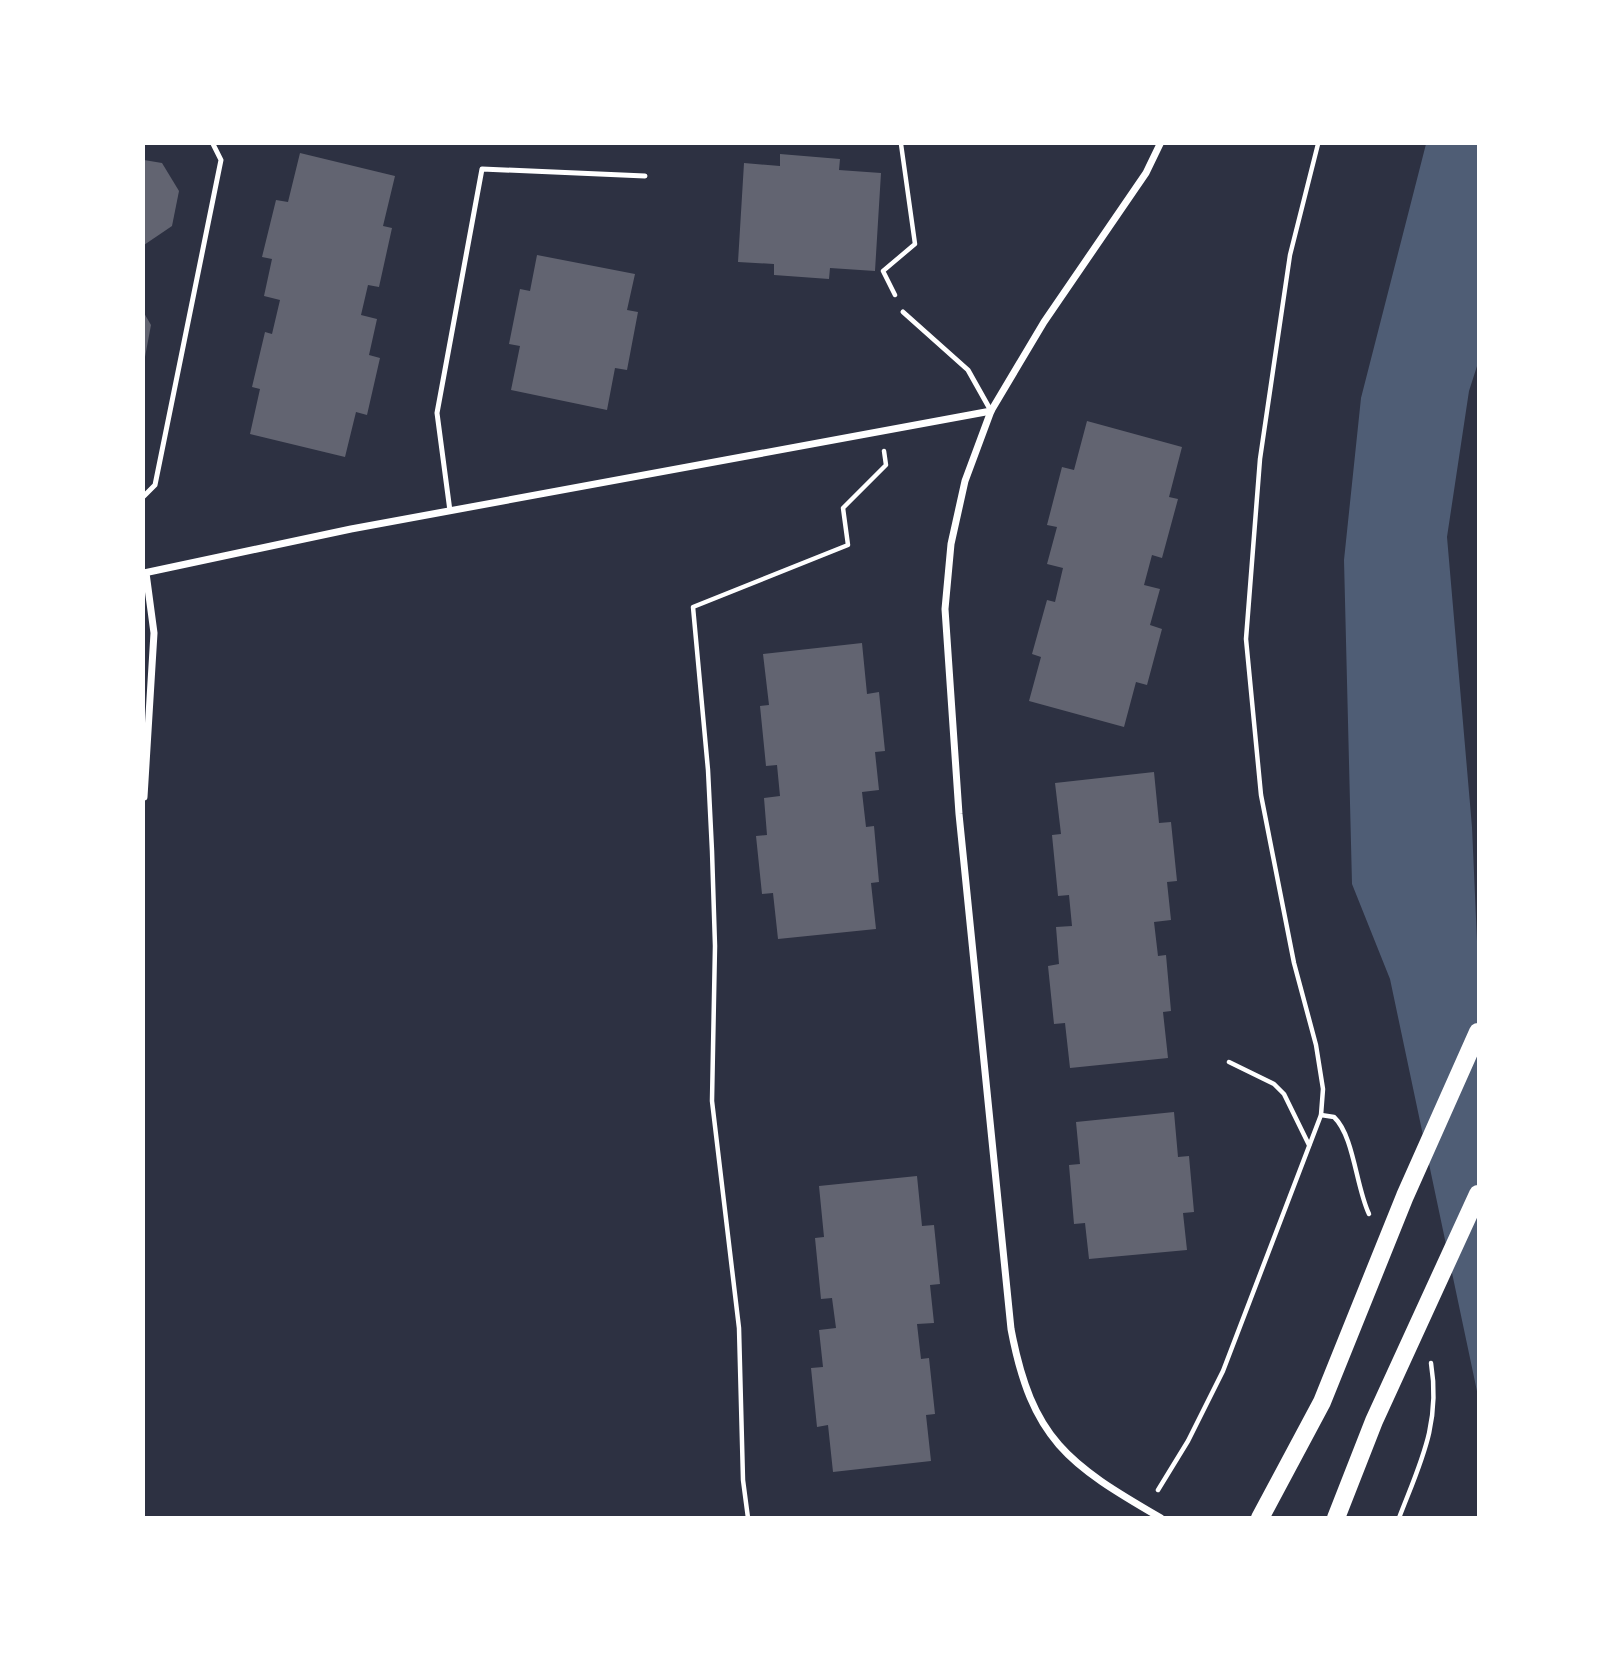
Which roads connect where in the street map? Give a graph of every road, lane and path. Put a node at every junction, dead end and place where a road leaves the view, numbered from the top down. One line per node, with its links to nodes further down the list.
1 (213, 144): 9 (lane)
2 (901, 144): 6 (path)
3 (1160, 144): 7 (street)
4 (1318, 144): 15 (path)
5 (645, 176): 10 (lane)
6 (904, 312): 7 (lane)
7 (991, 411): 8 (street); 17 (street)
8 (881, 431): 10 (street); 18 (path)
9 (144, 496)
10 (450, 511): 11 (street)
11 (144, 570): 12 (street)
12 (144, 797)
13 (1479, 1032): 20 (main road)
14 (1229, 1062): 15 (path)
15 (1310, 1145): 17 (path)
16 (1479, 1194): 21 (main road)
17 (1142, 1506): 19 (street)
18 (748, 1517)
19 (1161, 1517)
20 (1260, 1517)
21 (1336, 1517)

